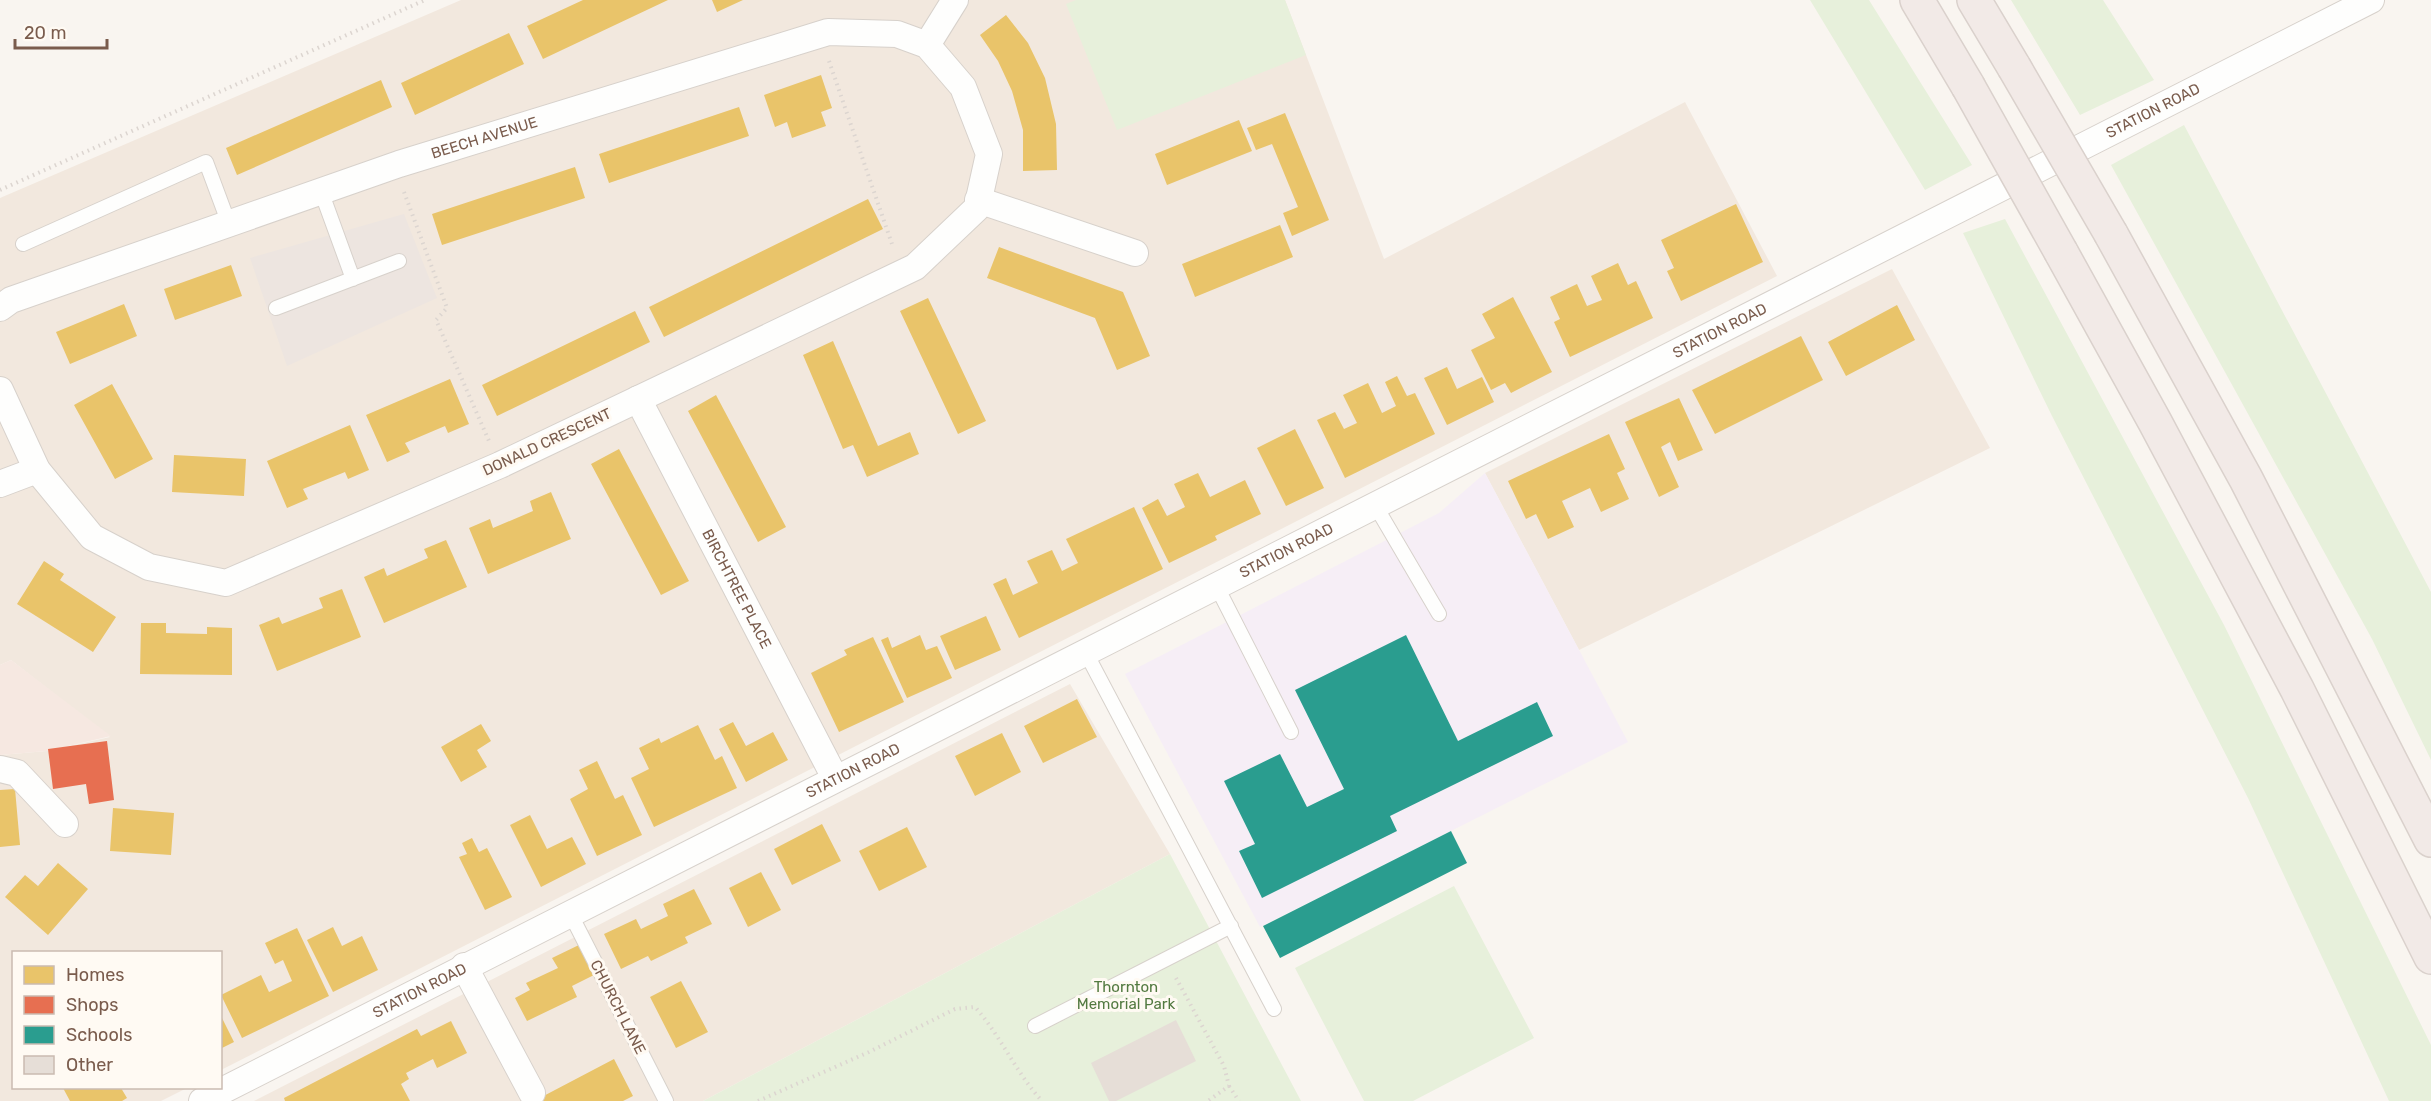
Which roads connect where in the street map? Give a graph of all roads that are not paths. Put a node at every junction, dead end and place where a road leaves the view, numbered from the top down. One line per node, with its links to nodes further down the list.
1 (955, 0): 5 (street)
2 (1917, 0): 31 (highway, bridge)
3 (1974, 0): 28 (highway, bridge)
4 (2371, 0): 20 (street, STATION ROAD)
5 (927, 45): 6 (street, BEECH AVENUE); 7 (street, BEECH AVENUE)
6 (963, 87): 8 (street, DONALD CRESCENT)
7 (321, 191): 9 (street, BEECH AVENUE); 13 (lane)
8 (978, 200): 11 (street); 17 (street, DONALD CRESCENT)
9 (229, 224): 10 (lane); 14 (street, BEECH AVENUE)
10 (23, 244)
11 (1135, 253)
12 (399, 261): 13 (lane)
13 (353, 279): 15 (lane)
14 (0, 308)
15 (276, 308)
16 (0, 390): 18 (street)
17 (638, 399): 18 (street, DONALD CRESCENT); 26 (street, BIRCHTREE PLACE)
18 (37, 471): 19 (street)
19 (0, 484)
20 (1375, 505): 21 (street, STATION ROAD); 22 (lane)
21 (1216, 585): 23 (street, STATION ROAD); 24 (lane)
22 (1439, 614)
23 (1085, 651): 26 (street, STATION ROAD); 30 (lane)
24 (1291, 732)
25 (0, 769): 27 (street)
26 (835, 778): 29 (street, STATION ROAD)
27 (64, 824)
28 (2431, 840)
29 (570, 913): 32 (street, STATION ROAD); 37 (lane, CHURCH LANE)
30 (1231, 926): 33 (lane); 34 (lane)
31 (2431, 957)
32 (465, 966): 35 (street); 36 (street, STATION ROAD)
33 (1274, 1009)
34 (1035, 1026)
35 (532, 1093)
36 (202, 1101)
37 (666, 1101)

